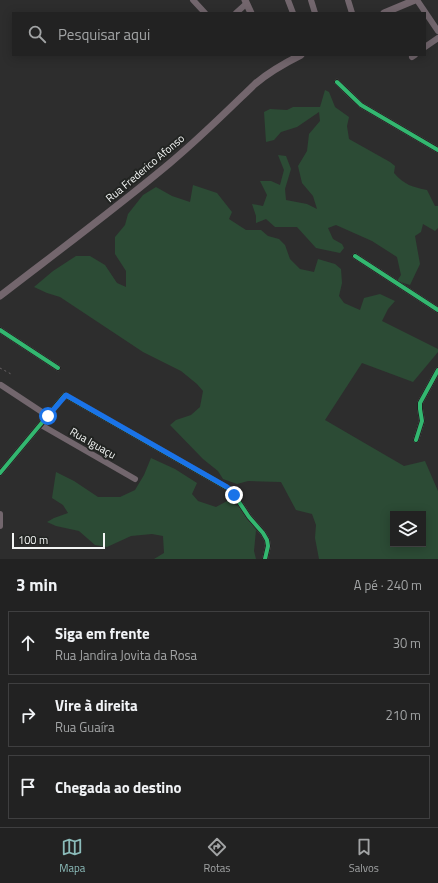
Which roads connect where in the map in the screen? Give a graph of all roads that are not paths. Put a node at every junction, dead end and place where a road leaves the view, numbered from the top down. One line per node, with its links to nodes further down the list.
1 (193, 0): 7 (street)
2 (288, 0): 10 (street)
3 (311, 0): 11 (street)
4 (348, 0): 12 (street)
5 (416, 0): 13 (main road); 14 (street)
6 (246, 2): 8 (street); 9 (main road)
7 (204, 12)
8 (237, 12)
9 (251, 12)
10 (293, 12)
11 (316, 12)
12 (352, 12)
13 (386, 12)
14 (425, 12)
15 (426, 14): 16 (street)
16 (438, 31)
17 (438, 38): 18 (street)
18 (426, 46)
19 (299, 56): 23 (main road, Rua Frederico Afonso)
20 (337, 82): 21 (street)
21 (438, 150)
22 (355, 256): 24 (street)
23 (0, 296)
24 (438, 310)
25 (0, 330): 26 (street)
26 (58, 368)
27 (438, 370): 31 (street)
28 (1, 385): 29 (street)
29 (48, 416): 30 (street); 36 (street)
30 (41, 425): 32 (street); 33 (street, Rua Iguaçu)
31 (416, 440)
32 (0, 473)
33 (135, 479)
34 (0, 514): 35 (street)
35 (0, 526)
36 (265, 559)

